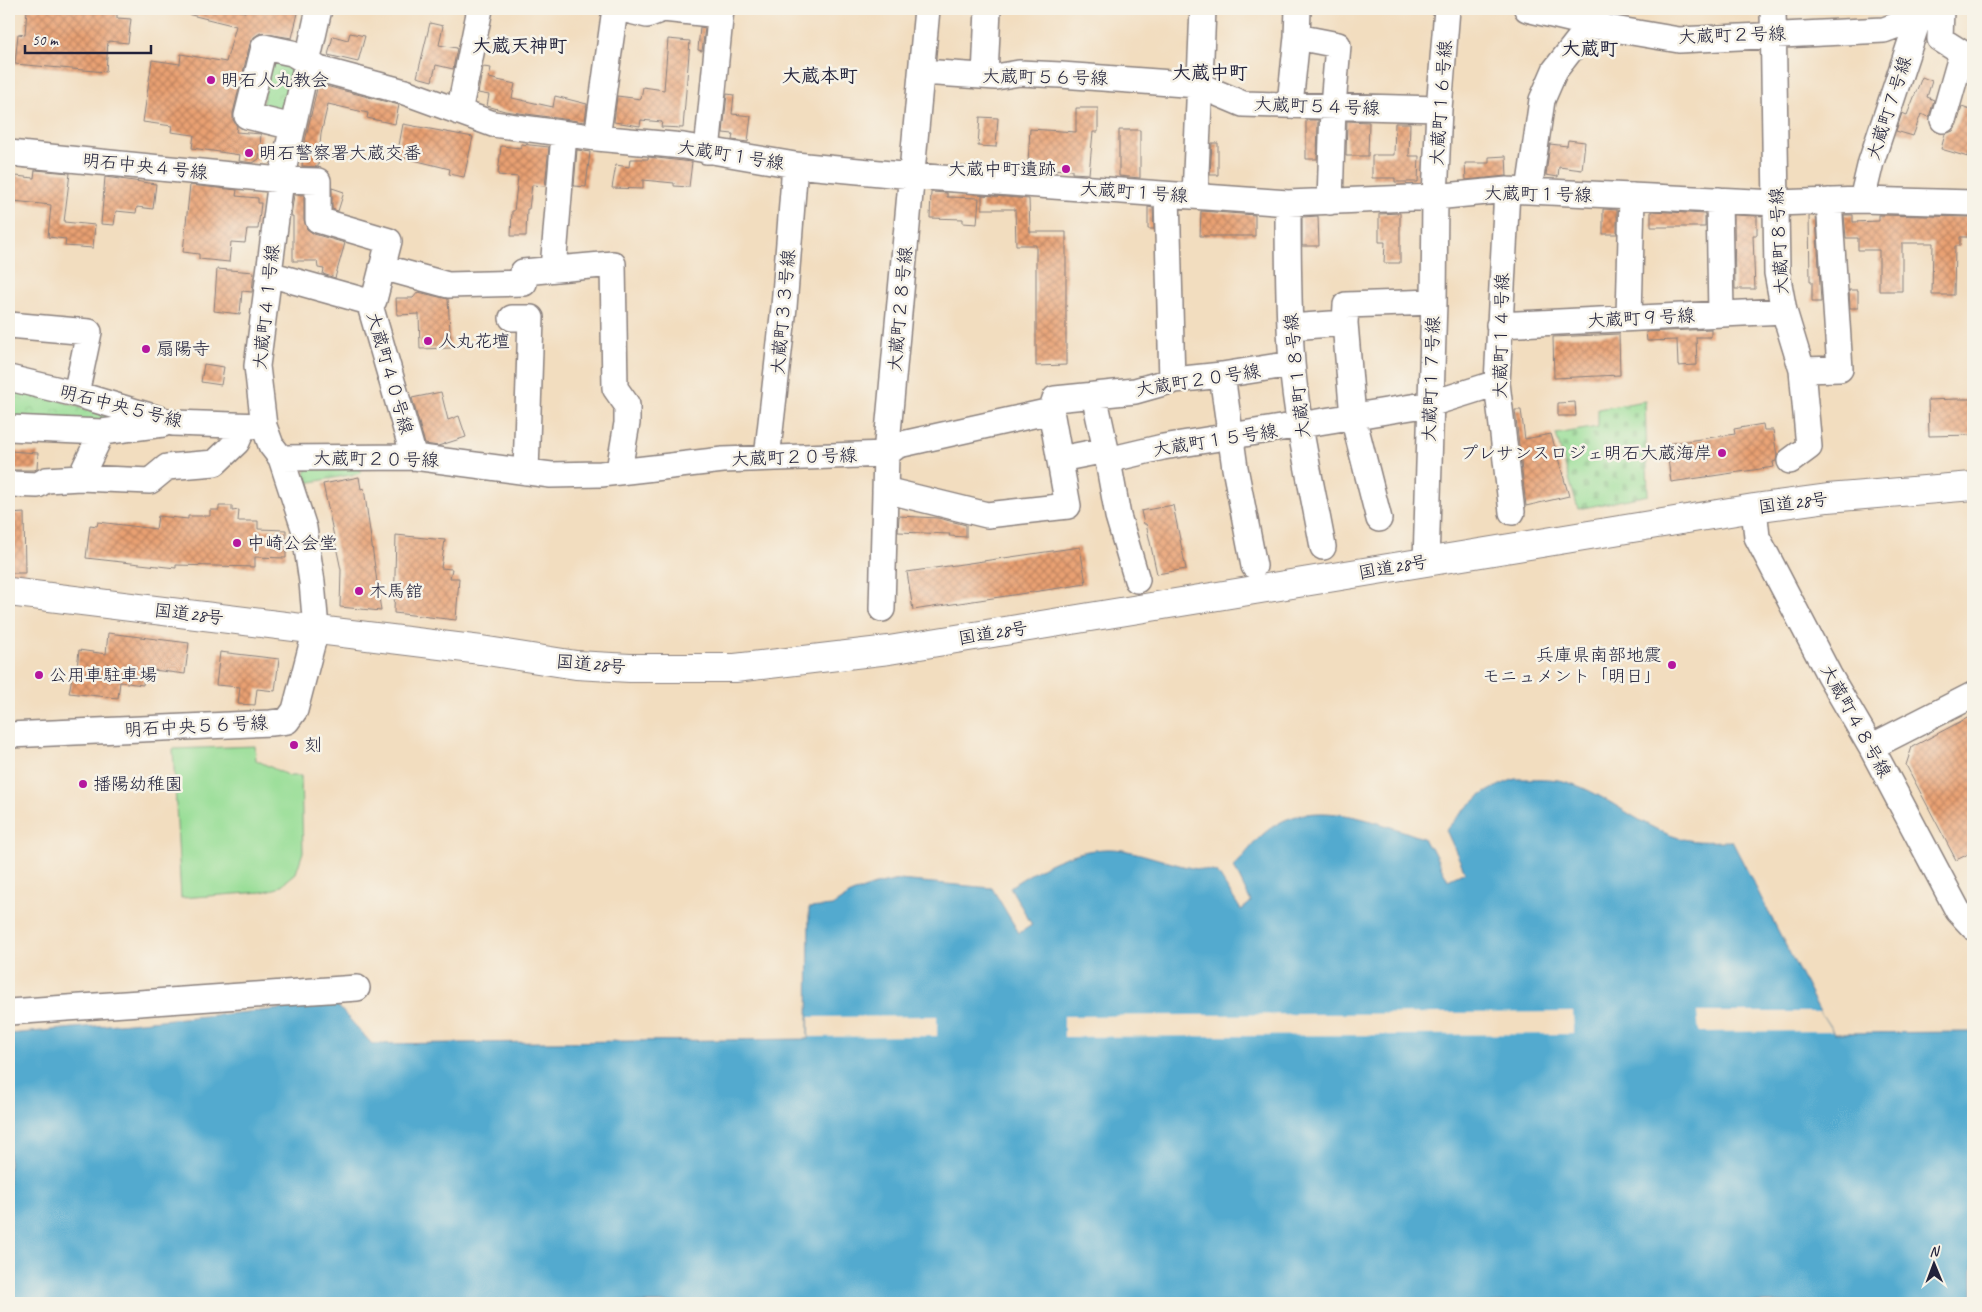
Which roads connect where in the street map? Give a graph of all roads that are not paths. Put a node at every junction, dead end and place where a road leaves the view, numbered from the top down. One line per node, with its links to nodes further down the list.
1 (319, 9): 17 (street, 大蔵町４１号線)
2 (480, 9): 24 (street)
3 (615, 9): 28 (street)
4 (622, 9): 12 (street)
5 (927, 9): 18 (street, 大蔵町２８号線)
6 (988, 9): 19 (street)
7 (1203, 9): 20 (street)
8 (1298, 9): 16 (street)
9 (1447, 9): 23 (street, 大蔵町１６号線)
10 (1527, 9): 14 (street, 大蔵町２号線)
11 (1773, 9): 15 (street, 大蔵町８号線)
12 (720, 12): 29 (street)
13 (1932, 12): 15 (street, 大蔵町２号線); 25 (street); 40 (street, 大蔵町７号線)
14 (1603, 20): 15 (street, 大蔵町２号線); 34 (street, 大蔵町１４号線)
15 (1774, 34): 44 (street, 大蔵町８号線)
16 (1297, 37): 21 (street); 22 (street)
17 (308, 61): 24 (street, 大蔵町１号線); 26 (street, 大蔵町４１号線); 26 (street)
18 (922, 72): 19 (street, 大蔵町５６号線); 32 (street, 大蔵町２８号線)
19 (985, 76): 20 (street, 大蔵町５６号線)
20 (1198, 85): 21 (street, 大蔵町５４号線); 36 (street)
21 (1290, 104): 22 (street, 大蔵町５４号線)
22 (1333, 106): 23 (street, 大蔵町５４号線); 42 (street)
23 (1439, 109): 38 (street, 大蔵町１６号線)
24 (459, 112): 27 (street, 大蔵町１号線)
25 (1943, 120)
26 (293, 127): 33 (street, 大蔵町４１号線)
27 (564, 134): 28 (street, 大蔵町１号線); 47 (street)
28 (597, 138): 29 (street, 大蔵町１号線)
29 (707, 150): 31 (street, 大蔵町１号線)
30 (9, 153): 33 (street, 明石中央４号線)
31 (795, 165): 32 (street, 大蔵町１号線); 80 (street, 大蔵町３３号線)
32 (912, 176): 35 (street, 大蔵町１号線); 76 (street, 大蔵町２８号線)
33 (281, 180): 46 (street, 明石中央４号線); 48 (street, 大蔵町４１号線)
34 (1518, 190): 37 (street, 大蔵町１号線); 38 (street, 大蔵町１号線); 57 (street, 大蔵町１４号線)
35 (1167, 195): 36 (street, 大蔵町１号線); 63 (street)
36 (1195, 196): 43 (street, 大蔵町１号線)
37 (1632, 196): 39 (street, 大蔵町１号線); 54 (street)
38 (1435, 197): 42 (street, 大蔵町１号線); 50 (street, 大蔵町１７号線)
39 (1719, 200): 44 (street, 大蔵町１号線); 52 (street)
40 (1862, 200): 41 (street, 大蔵町１号線); 45 (street, 大蔵町１号線)
41 (1830, 201): 44 (street, 大蔵町１号線); 60 (street)
42 (1330, 202): 43 (street, 大蔵町１号線)
43 (1288, 203): 58 (street, 大蔵町１８号線)
44 (1776, 203): 51 (street, 大蔵町８号線)
45 (1973, 203)
46 (382, 267): 47 (street); 49 (street)
47 (553, 269): 83 (street)
48 (269, 274): 49 (street, 大蔵町４０号線); 71 (street, 大蔵町４１号線)
49 (368, 302): 78 (street, 大蔵町４０号線)
50 (1434, 302): 55 (street); 67 (street, 大蔵町１７号線)
51 (1784, 311): 52 (street, 大蔵町９号線); 60 (street, 大蔵町８号線)
52 (1721, 314): 54 (street, 大蔵町９号線)
53 (512, 318): 84 (street)
54 (1629, 318): 57 (street, 大蔵町９号線)
55 (1345, 322): 58 (street); 69 (street)
56 (9, 325): 65 (street)
57 (1499, 325): 64 (street, 大蔵町１４号線)
58 (1290, 327): 59 (street, 大蔵町１８号線)
59 (1292, 364): 61 (street, 大蔵町２０号線); 72 (street, 大蔵町１８号線)
60 (1802, 370): 82 (street, 大蔵町８号線)
61 (1222, 376): 63 (street, 大蔵町２０号線); 75 (street)
62 (9, 378): 65 (street, 明石中央５号線)
63 (1172, 380): 66 (street, 大蔵町２０号線)
64 (1497, 383): 67 (street, 大蔵町１５号線); 90 (street, 大蔵町１４号線)
65 (76, 394): 70 (street, 明石中央５号線)
66 (1094, 395): 68 (street, 大蔵町２０号線); 77 (street)
67 (1430, 404): 69 (street, 大蔵町１５号線); 93 (street, 大蔵町１７号線)
68 (1051, 411): 76 (street, 大蔵町２０号線); 81 (street)
69 (1353, 417): 72 (street, 大蔵町１５号線); 91 (street)
70 (173, 423): 71 (street, 明石中央５号線); 74 (street)
71 (254, 426): 79 (street, 大蔵町４１号線); 85 (street)
72 (1301, 426): 75 (street, 大蔵町１５号線); 92 (street, 大蔵町１８号線)
73 (9, 428): 74 (street)
74 (102, 432): 85 (street)
75 (1231, 436): 77 (street, 大蔵町１５号線); 94 (street)
76 (886, 454): 80 (street, 大蔵町２０号線); 88 (street, 大蔵町２８号線)
77 (1107, 455): 81 (street, 大蔵町１５号線); 95 (street)
78 (414, 457): 79 (street, 大蔵町２０号線); 84 (street, 大蔵町２０号線)
79 (281, 458): 98 (street, 大蔵町４１号線)
80 (768, 458): 83 (street, 大蔵町２０号線)
81 (1060, 459): 88 (street)
82 (1790, 461)
83 (619, 470): 84 (street, 大蔵町２０号線)
84 (526, 472)
85 (80, 478): 86 (street)
86 (9, 484)
87 (1973, 486): 89 (highway, 国道28号)
88 (885, 490): 97 (street, 大蔵町２８号線)
89 (1754, 508): 93 (highway, 国道28号); 101 (street, 大蔵町４８号線)
90 (1512, 512)
91 (1379, 519)
92 (1323, 547)
93 (1426, 562): 98 (highway, 国道28号)
94 (1254, 566)
95 (1137, 580)
96 (9, 592): 98 (highway, 国道28号)
97 (882, 610)
98 (316, 630): 100 (street, 明石中央５６号線)
99 (1973, 695): 101 (street)
100 (9, 735)
101 (1871, 747): 102 (street, 大蔵町４８号線)
102 (1973, 927)
103 (357, 988): 104 (street)
104 (9, 1012)

